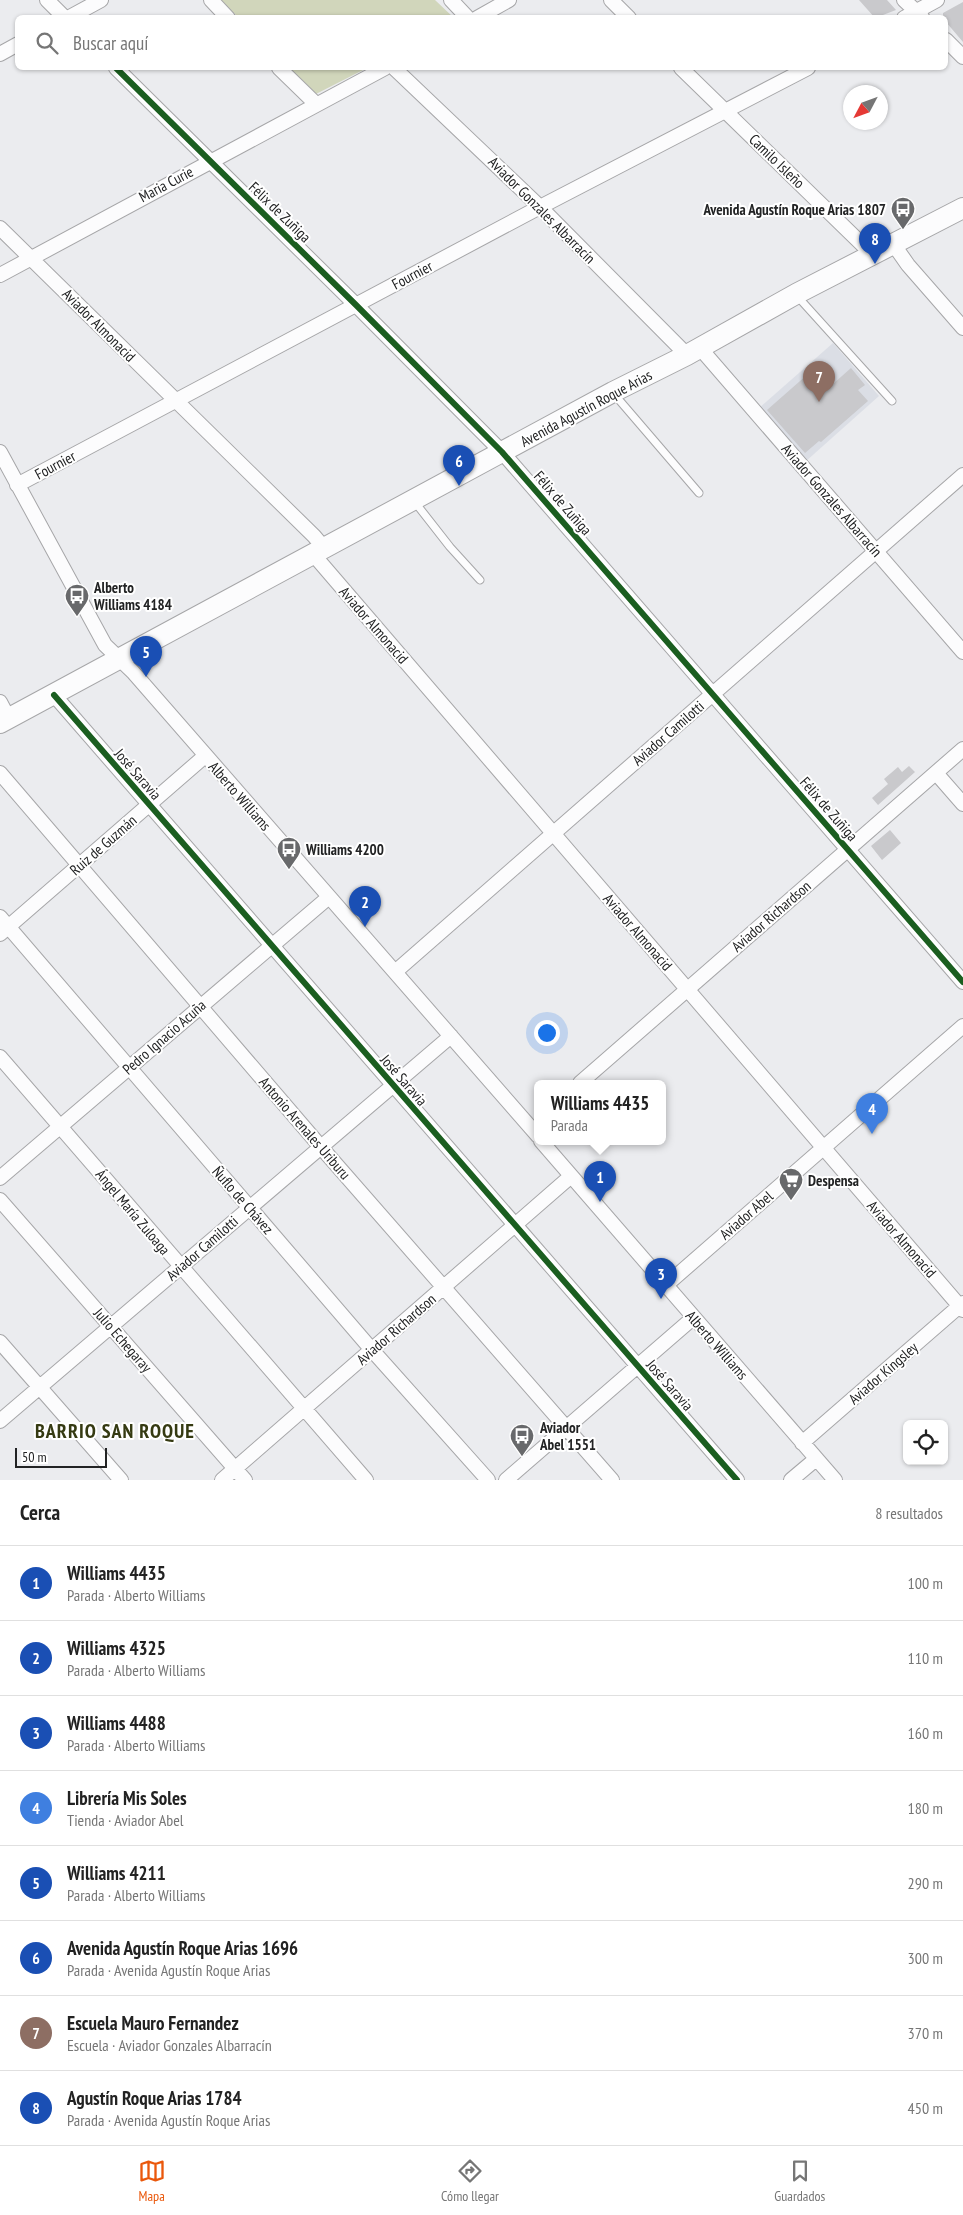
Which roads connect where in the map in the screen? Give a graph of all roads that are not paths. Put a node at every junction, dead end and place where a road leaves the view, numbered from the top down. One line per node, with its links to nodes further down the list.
1 (47, 0): 9 (street)
2 (101, 0): 10 (street)
3 (211, 0): 11 (street)
4 (452, 0): 12 (street)
5 (510, 0): 13 (street)
6 (611, 0): 14 (street)
7 (904, 0): 15 (street)
8 (937, 0): 15 (street)
9 (64, 15)
10 (73, 15)
11 (225, 15)
12 (465, 15)
13 (482, 15)
14 (626, 15)
15 (914, 15)
16 (948, 42): 19 (street)
17 (15, 46): 18 (street)
18 (0, 54)
19 (963, 57)
20 (118, 70): 28 (street, Félix de Zuñiga)
21 (281, 70): 26 (street)
22 (381, 70): 26 (street, Maria Curie)
23 (396, 70): 29 (street, Aviador Gonzales Albarracín)
24 (683, 70): 27 (street, Camilo Isleño)
25 (804, 70): 27 (street, Fournier)
26 (316, 104): 28 (street, Maria Curie)
27 (725, 110): 29 (street, Fournier); 33 (street, Camilo Isleño)
28 (210, 161): 34 (street, Maria Curie); 37 (street, Félix de Zuñiga)
29 (540, 207): 37 (street, Fournier); 39 (street, Aviador Gonzales Albarracín)
30 (963, 208): 32 (main road, Avenida Agustín Roque Arias)
31 (0, 228): 34 (street, Aviador Almonacid)
32 (894, 245): 33 (main road, Avenida Agustín Roque Arias); 38 (street)
33 (873, 255): 36 (main road, Avenida Agustín Roque Arias)
34 (30, 258): 35 (street, Maria Curie); 42 (street, Aviador Almonacid)
35 (0, 274)
36 (796, 294): 39 (main road, Avenida Agustín Roque Arias); 41 (lane)
37 (356, 305): 42 (street, Fournier); 44 (street, Félix de Zuñiga)
38 (963, 328)
39 (693, 352): 40 (main road, Avenida Agustín Roque Arias); 49 (street, Aviador Gonzales Albarracín)
40 (613, 392): 44 (main road, Avenida Agustín Roque Arias); 47 (lane)
41 (892, 401)
42 (177, 402): 46 (street, Fournier); 50 (street, Aviador Almonacid)
43 (0, 452): 46 (street, Alberto Williams)
44 (502, 452): 48 (main road, Avenida Agustín Roque Arias); 54 (street, Félix de Zuñiga)
45 (963, 475): 49 (street, Aviador Camilotti)
46 (18, 485): 53 (street, Alberto Williams)
47 (699, 493)
48 (413, 501): 50 (main road, Avenida Agustín Roque Arias); 51 (lane)
49 (876, 551): 52 (street, Aviador Gonzales Albarracín); 54 (street, Aviador Camilotti)
50 (319, 552): 53 (main road, Avenida Agustín Roque Arias); 63 (street, Aviador Almonacid)
51 (480, 580)
52 (963, 652)
53 (119, 660): 55 (main road, Avenida Agustín Roque Arias); 58 (street, Alberto Williams)
54 (713, 694): 63 (street, Aviador Camilotti); 64 (street, Félix de Zuñiga)
55 (54, 695): 56 (main road, Avenida Agustín Roque Arias); 62 (street, José Saravia)
56 (3, 715)
57 (963, 750): 60 (street, Aviador Richardson)
58 (205, 756): 62 (street, Ruiz de Guzmán); 66 (street, Alberto Williams)
59 (0, 773): 65 (street, Antonio Arenales Uriburu)
60 (936, 773): 61 (street); 64 (street, Aviador Richardson)
61 (963, 804)
62 (149, 805): 65 (street, Ruiz de Guzmán); 68 (street, José Saravia)
63 (552, 833): 69 (street, Aviador Camilotti); 71 (street, Aviador Almonacid)
64 (848, 850): 70 (street, Félix de Zuñiga); 71 (street, Aviador Richardson)
65 (79, 867): 67 (street, Ruiz de Guzmán); 72 (street, Antonio Arenales Uriburu)
66 (329, 897): 68 (street, Pedro Ignacio Acuña); 69 (street, Alberto Williams)
67 (3, 926): 76 (street, Ñuflo de Chávez)
68 (272, 947): 72 (street, Pedro Ignacio Acuña); 78 (street, José Saravia)
69 (395, 972): 74 (street, Alberto Williams)
70 (963, 982)
71 (688, 989): 77 (street, Aviador Richardson); 83 (street, Aviador Almonacid)
72 (199, 1007): 76 (street, Pedro Ignacio Acuña); 82 (street, Antonio Arenales Uriburu)
73 (963, 1026): 83 (street, Aviador Abel)
74 (451, 1036): 78 (street, Aviador Camilotti); 80 (street, Alberto Williams)
75 (0, 1057): 79 (street, Ángel María Zuloaga)
76 (128, 1068): 79 (street, Pedro Ignacio Acuña); 87 (street, Ñuflo de Chávez)
77 (583, 1080)
78 (392, 1085): 82 (street, Aviador Camilotti); 88 (street, José Saravia)
79 (60, 1126): 85 (street, Pedro Ignacio Acuña); 89 (street, Ángel María Zuloaga)
80 (534, 1127)
81 (545, 1145): 84 (street, Alberto Williams)
82 (320, 1146): 87 (street, Aviador Camilotti); 91 (street, Antonio Arenales Uriburu)
83 (823, 1148): 90 (street, Aviador Abel); 92 (street, Aviador Almonacid)
84 (570, 1177): 88 (street, Aviador Richardson); 90 (street, Alberto Williams)
85 (0, 1178)
86 (0, 1200): 94 (street, Julio Echegaray)
87 (249, 1207): 89 (street, Aviador Camilotti); 96 (street, Ñuflo de Chávez)
88 (514, 1225): 91 (street, Aviador Richardson); 97 (street, José Saravia)
89 (180, 1267): 94 (street, Aviador Camilotti); 99 (street, Ángel María Zuloaga)
90 (665, 1286): 93 (street, Alberto Williams)
91 (444, 1287): 96 (street, Aviador Richardson); 101 (street, Antonio Arenales Uriburu)
92 (962, 1306): 102 (street, Aviador Kingsley)
93 (693, 1318): 97 (street); 102 (street, Alberto Williams)
94 (111, 1326): 98 (street, Aviador Camilotti); 104 (street, Julio Echegaray)
95 (0, 1342): 98 (street)
96 (372, 1350): 99 (street, Aviador Richardson); 109 (street, Ñuflo de Chávez)
97 (637, 1367): 101 (street); 112 (street, José Saravia)
98 (39, 1387): 100 (street, Aviador Camilotti); 105 (street)
99 (304, 1409): 104 (street, Aviador Richardson); 108 (street, Ángel María Zuloaga)
100 (0, 1421)
101 (567, 1428): 110 (street); 111 (street, Antonio Arenales Uriburu)
102 (802, 1443): 103 (street, Alberto Williams)
103 (816, 1459): 113 (street); 114 (street, Alberto Williams)
104 (235, 1468): 106 (street, Aviador Richardson); 107 (street, Julio Echegaray)
105 (121, 1480)
106 (222, 1480)
107 (245, 1480)
108 (366, 1480)
109 (488, 1480)
110 (506, 1480)
111 (612, 1480)
112 (736, 1480)
113 (791, 1480)
114 (835, 1480)

